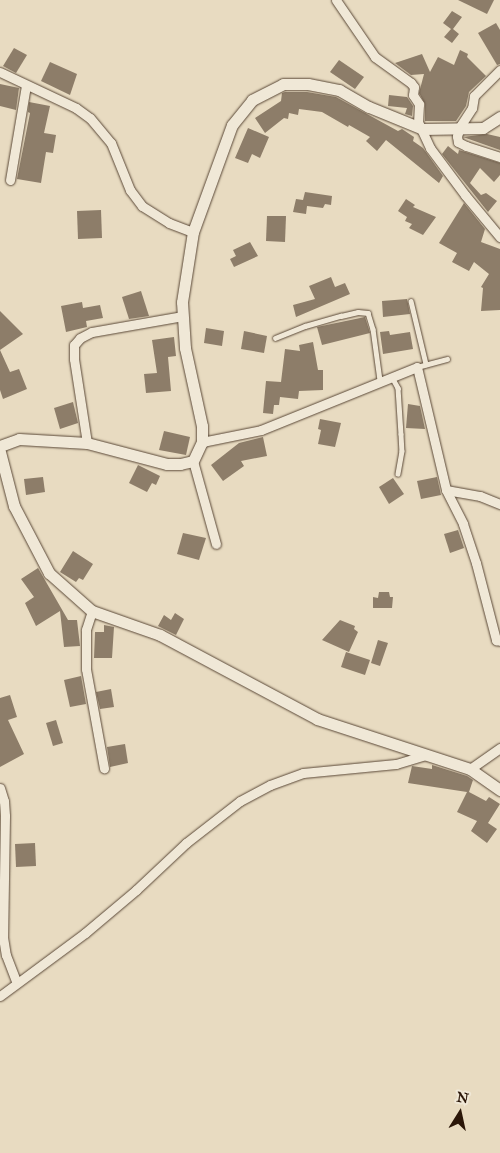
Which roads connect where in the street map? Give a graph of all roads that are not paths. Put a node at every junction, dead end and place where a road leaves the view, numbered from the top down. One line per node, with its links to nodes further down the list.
1 (336, 0): 6 (street)
2 (500, 70): 7 (street)
3 (0, 72): 4 (street)
4 (26, 86): 9 (street); 10 (street)
5 (500, 117): 7 (street)
6 (423, 129): 7 (street); 10 (street); 11 (street)
7 (459, 130): 8 (street)
8 (500, 157)
9 (10, 180)
10 (193, 232): 13 (street)
11 (500, 237)
12 (410, 301): 16 (lane)
13 (183, 316): 20 (street); 21 (street)
14 (275, 338): 19 (lane)
15 (447, 359): 16 (lane)
16 (426, 364): 17 (lane)
17 (417, 367): 18 (street); 26 (street)
18 (392, 376): 19 (street); 25 (lane)
19 (380, 380): 20 (street)
20 (202, 442): 24 (street)
21 (88, 443): 22 (street); 24 (street)
22 (0, 446)
23 (0, 452): 29 (street)
24 (193, 461): 28 (street)
25 (398, 474)
26 (446, 490): 27 (street); 30 (street)
27 (500, 504)
28 (216, 544)
29 (92, 611): 32 (street); 33 (street)
30 (500, 641)
31 (500, 748): 34 (street)
32 (426, 755): 34 (street); 37 (street)
33 (104, 768)
34 (470, 769): 36 (street)
35 (0, 788): 37 (street)
36 (500, 790)
37 (16, 981): 38 (street)
38 (0, 996)

